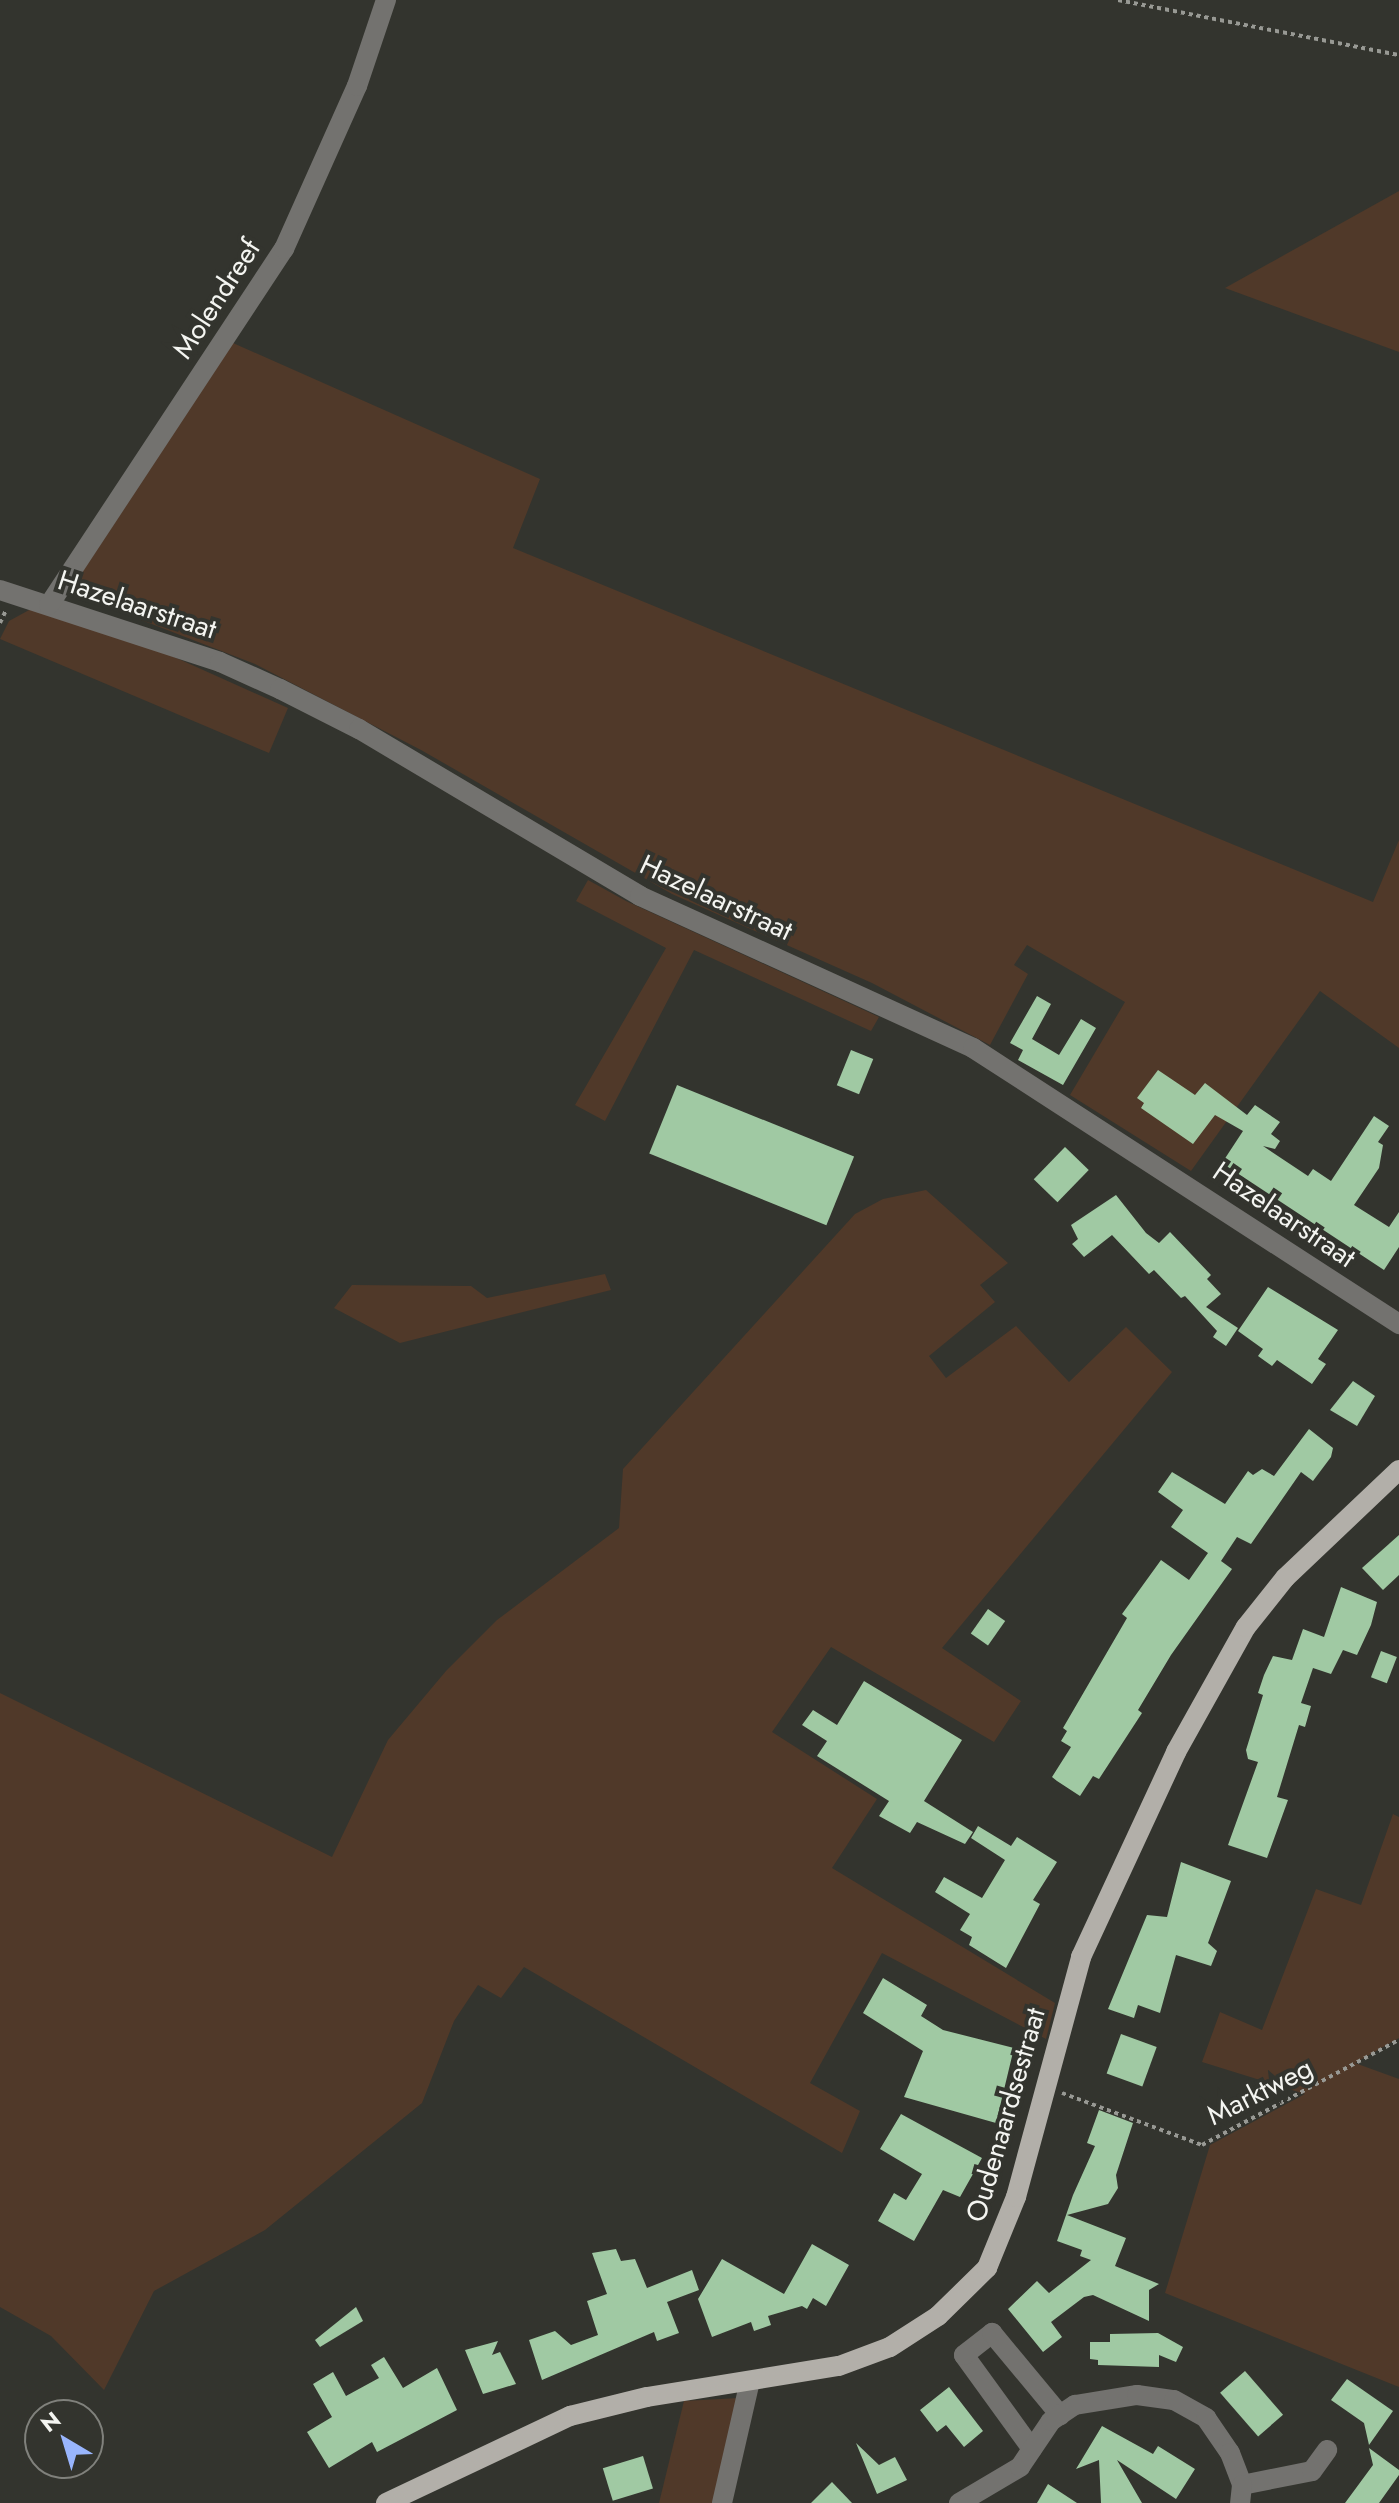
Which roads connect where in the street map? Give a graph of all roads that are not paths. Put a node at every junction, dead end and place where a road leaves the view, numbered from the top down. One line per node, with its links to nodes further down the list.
1 (386, 0): 3 (street, Molendreef)
2 (0, 590): 3 (street, Hazelaarstraat)
3 (49, 605): 4 (street, Hazelaarstraat)
4 (1380, 1313): 5 (street, Hazelaarstraat); 6 (street, Hazelaarstraat)
5 (1399, 1324)
6 (1399, 1337)
7 (1399, 1470): 8 (main road, Oudenaardsestraat)
8 (750, 2381): 14 (main road, Oudenaardsestraat); 15 (street)
9 (1060, 2415): 10 (street); 10 (street); 12 (street)
10 (1032, 2449): 13 (street)
11 (1327, 2450): 12 (street)
12 (1241, 2494)
13 (965, 2502)
14 (386, 2503)
15 (722, 2503)

